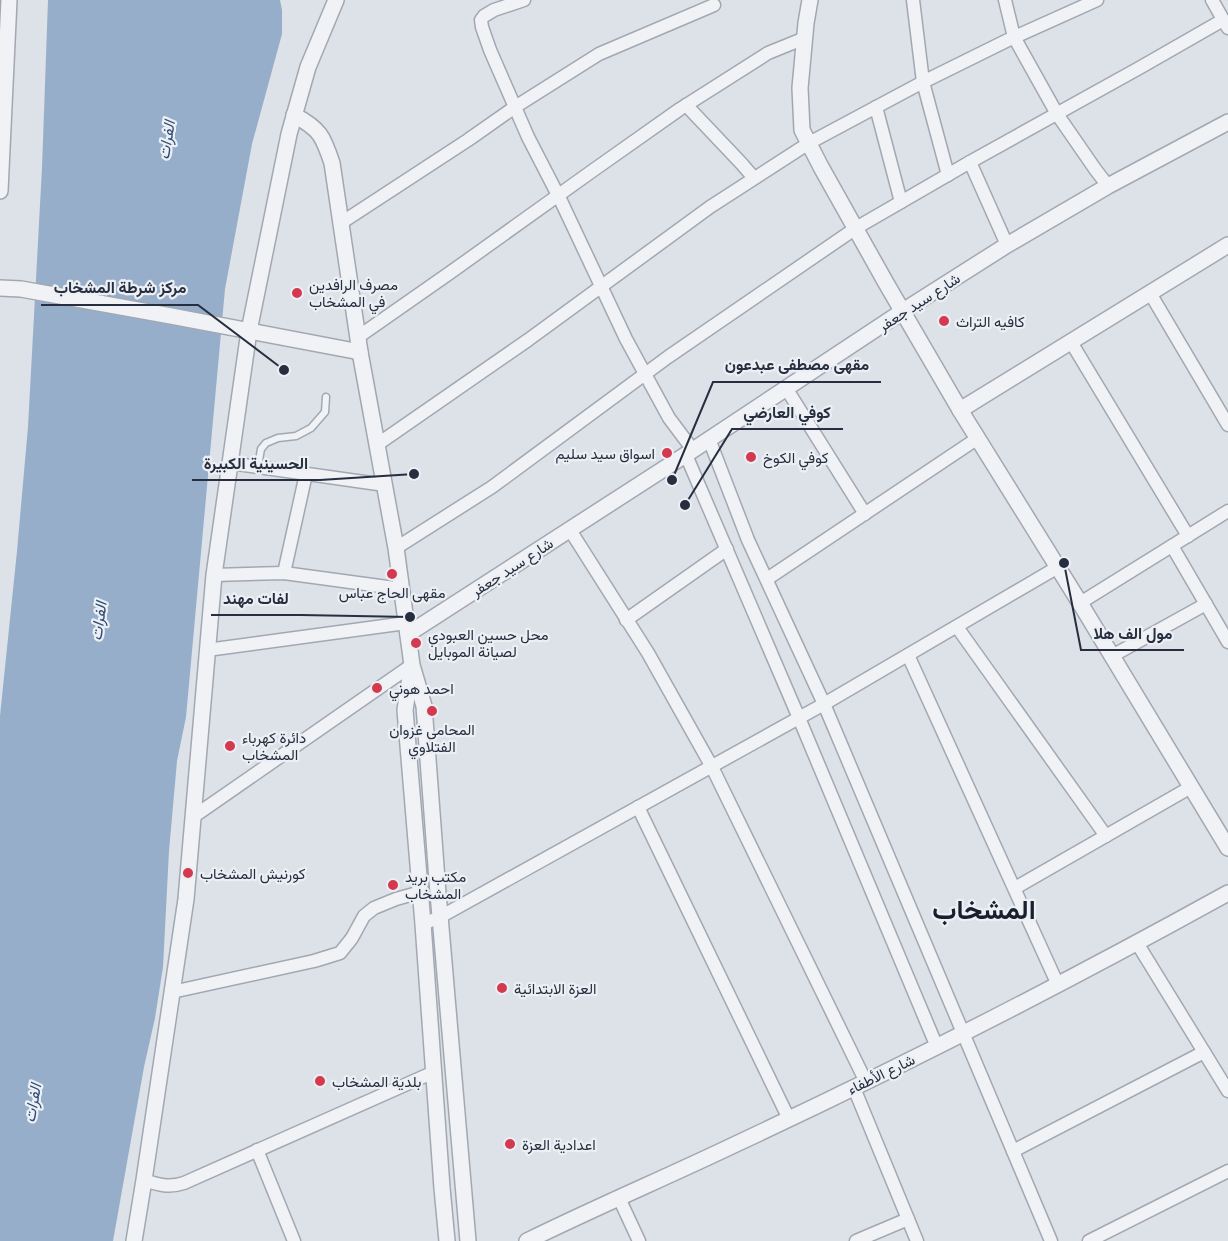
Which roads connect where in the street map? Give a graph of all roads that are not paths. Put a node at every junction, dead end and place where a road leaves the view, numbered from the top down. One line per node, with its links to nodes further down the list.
1 (9, 0): 13 (street)
2 (336, 0): 19 (street)
3 (524, 0): 16 (street)
4 (810, 0): 12 (street)
5 (913, 0): 14 (street)
6 (1005, 0): 11 (street)
7 (1097, 0): 11 (street)
8 (1212, 0): 10 (street)
9 (714, 5): 16 (street)
10 (1226, 24): 18 (street)
11 (1014, 37): 14 (street); 18 (street)
12 (805, 38): 15 (street); 21 (street)
13 (3, 67): 26 (street)
14 (923, 82): 17 (street); 23 (street)
15 (686, 105): 24 (street); 27 (street)
16 (515, 107): 27 (street); 29 (street)
17 (876, 107): 21 (street); 28 (street)
18 (1057, 114): 22 (street); 25 (street)
19 (294, 115): 29 (street); 37 (street)
20 (1228, 122): 25 (street, شارع سيد جعفر)
21 (809, 143): 24 (street); 30 (street)
22 (970, 162): 23 (street); 31 (street)
23 (948, 175): 28 (street)
24 (754, 178): 33 (street)
25 (1108, 186): 31 (street, شارع سيد جعفر)
26 (0, 190)
27 (558, 196): 33 (street); 39 (street)
28 (901, 202): 30 (street)
29 (341, 223): 39 (street)
30 (856, 228): 36 (street); 40 (street)
31 (1007, 245): 36 (street, شارع سيد جعفر)
32 (1228, 245): 35 (street)
33 (602, 286): 40 (street); 47 (street)
34 (0, 288): 37 (street)
35 (1150, 293): 38 (street); 44 (street)
36 (903, 311): 41 (street, شارع سيد جعفر); 43 (street)
37 (249, 331): 39 (street); 49 (street)
38 (1071, 342): 43 (street); 56 (street)
39 (359, 345): 47 (street)
40 (646, 374): 48 (street); 58 (street)
41 (786, 388): 46 (street, شارع سيد جعفر); 54 (street)
42 (326, 397): 50 (lane)
43 (960, 410): 45 (street)
44 (1228, 425)
45 (978, 438): 54 (street); 60 (street)
46 (709, 439): 48 (street, شارع سيد جعفر); 63 (street)
47 (378, 444): 52 (street)
48 (690, 452): 55 (street, شارع سيد جعفر); 59 (street)
49 (230, 463): 50 (street); 62 (street)
50 (258, 466): 51 (street)
51 (306, 474): 52 (street); 61 (street)
52 (385, 485): 58 (street)
53 (1228, 511): 56 (street)
54 (865, 514): 63 (street)
55 (570, 530): 67 (street); 69 (street, شارع سيد جعفر)
56 (1188, 536): 57 (street)
57 (1172, 546): 65 (street); 66 (street)
58 (396, 548): 64 (street)
59 (727, 549): 67 (street); 76 (street)
60 (1058, 567): 65 (street); 68 (street)
61 (284, 573): 62 (street); 64 (street)
62 (214, 575): 71 (street)
63 (766, 579): 75 (street)
64 (402, 589): 69 (street)
65 (1080, 603): 73 (street)
66 (1206, 604): 70 (street); 73 (street)
67 (626, 620): 77 (street)
68 (957, 627): 72 (street); 81 (street)
69 (407, 628): 71 (street); 74 (street)
70 (1228, 642)
71 (207, 650): 80 (street)
72 (908, 655): 75 (street); 83 (street)
73 (1112, 656): 78 (street)
74 (412, 665): 80 (street); 84 (street); 86 (street)
75 (824, 704): 76 (street); 91 (street)
76 (799, 718): 77 (street); 92 (street)
77 (712, 766): 79 (street); 95 (street)
78 (1191, 786): 81 (street); 82 (street)
79 (638, 807): 86 (street); 97 (street)
80 (193, 817): 90 (street)
81 (1106, 836): 83 (street)
82 (1228, 848)
83 (1015, 888): 89 (street)
84 (421, 892): 87 (street); 90 (street)
85 (1228, 893): 88 (street, شارع الأطفاء)
86 (440, 916): 87 (street); 108 (street)
87 (423, 924): 94 (street)
88 (1137, 943): 89 (street, شارع الأطفاء); 93 (street)
89 (1058, 984): 91 (street, شارع الأطفاء)
90 (172, 992): 101 (street)
91 (964, 1033): 92 (street, شارع الأطفاء); 99 (street)
92 (937, 1047): 95 (street, شارع الأطفاء)
93 (1204, 1052): 96 (street); 99 (street)
94 (434, 1072): 98 (street); 107 (street)
95 (860, 1085): 97 (street, شارع الأطفاء); 103 (street)
96 (1228, 1091)
97 (789, 1119): 102 (street, شارع الأطفاء)
98 (257, 1150): 101 (street); 106 (street)
99 (1013, 1151): 113 (street)
100 (1228, 1171): 114 (street)
101 (144, 1180): 105 (street)
102 (619, 1198): 104 (street, شارع الأطفاء); 110 (street)
103 (908, 1219): 111 (street); 112 (street)
104 (550, 1236): 109 (street, شارع الأطفاء)
105 (134, 1241)
106 (294, 1241)
107 (447, 1241)
108 (468, 1241)
109 (526, 1241)
110 (639, 1241)
111 (856, 1241)
112 (917, 1241)
113 (1051, 1241)
114 (1089, 1241)

